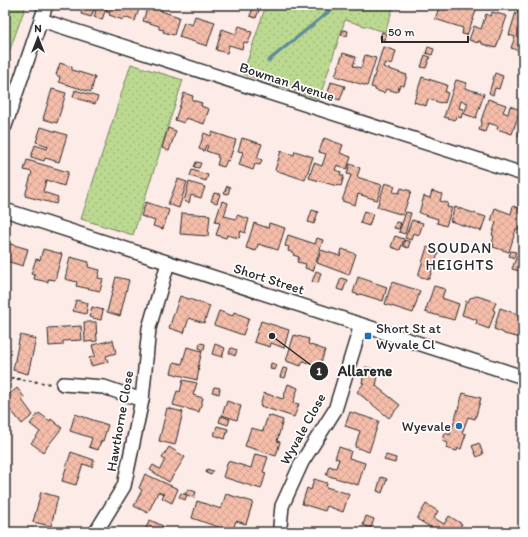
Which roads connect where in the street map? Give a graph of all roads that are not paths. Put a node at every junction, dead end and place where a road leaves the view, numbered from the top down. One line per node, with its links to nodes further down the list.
1 (46, 5): 2 (street)
2 (41, 20): 3 (street); 4 (street, Bowman Avenue)
3 (5, 126)
4 (523, 174)
5 (5, 210): 6 (street, Short Street)
6 (168, 263): 7 (street, Short Street); 10 (street, Hawthorne Close)
7 (361, 325): 8 (street, Short Street); 11 (street, Wyvale Close)
8 (523, 377)
9 (63, 384): 10 (street)
10 (142, 400): 12 (street, Hawthorne Close)
11 (280, 526)
12 (96, 532)

